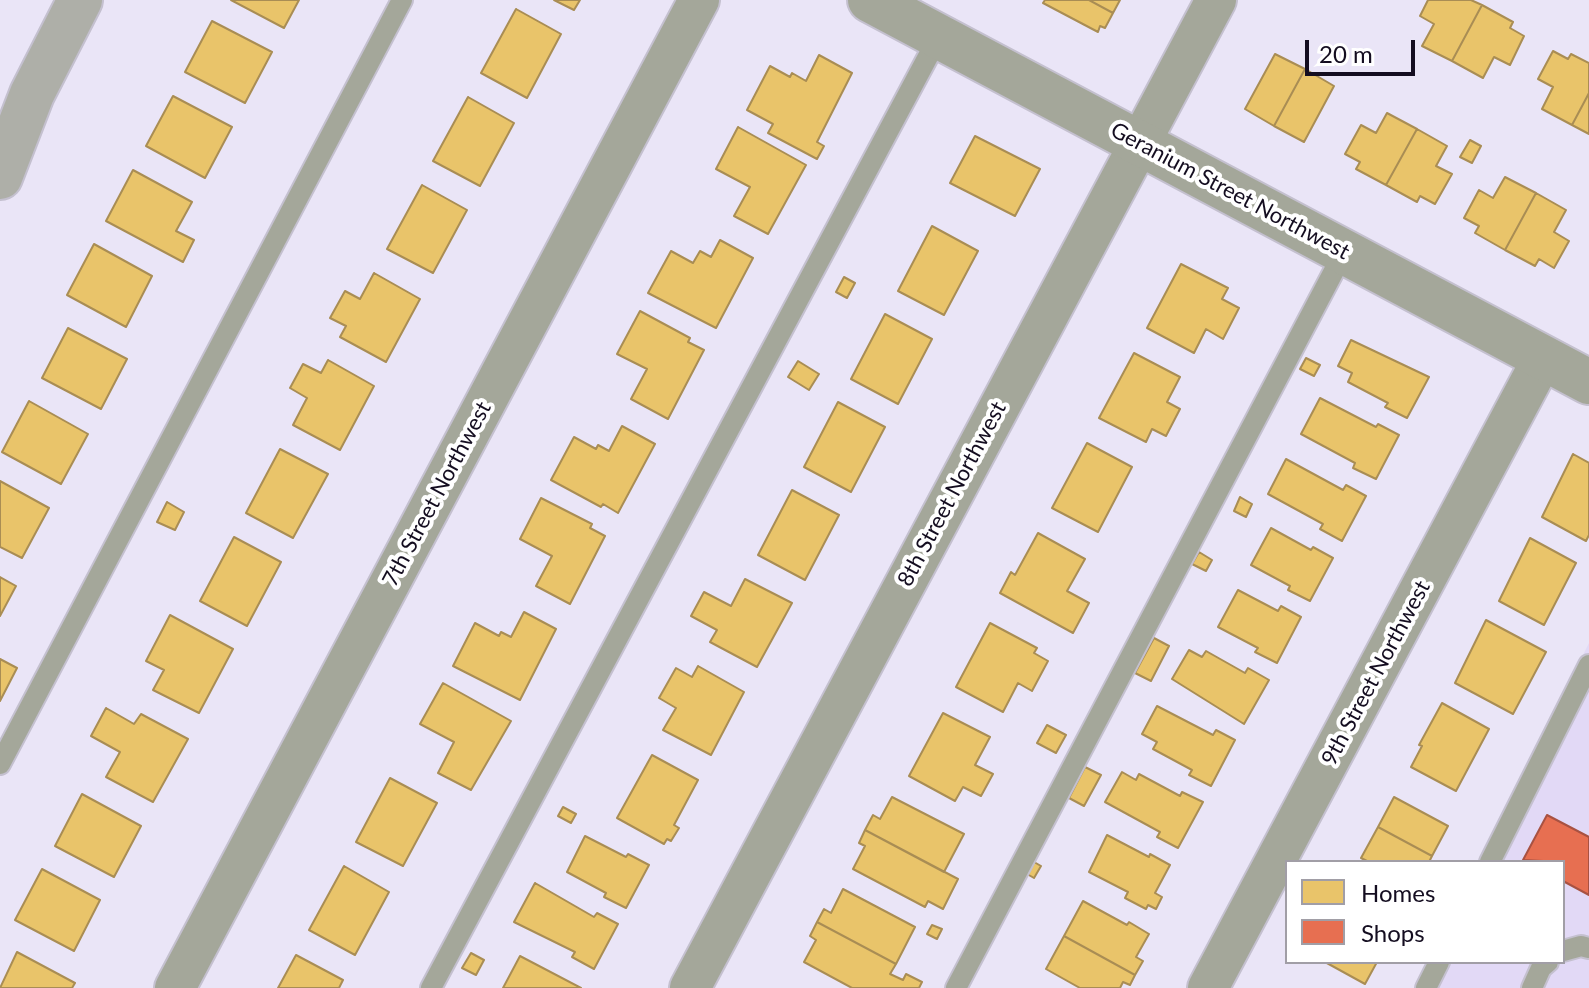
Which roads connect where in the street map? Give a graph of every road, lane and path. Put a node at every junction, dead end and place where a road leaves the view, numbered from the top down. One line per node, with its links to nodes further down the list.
1 (80, 0): 8 (main road)
2 (402, 0): 13 (lane)
3 (699, 0): 19 (street, 7th Street Northwest)
4 (870, 0): 6 (street, Geranium Street Northwest)
5 (1216, 0): 7 (street, 8th Street Northwest)
6 (939, 36): 7 (street, Geranium Street Northwest); 20 (lane)
7 (1139, 143): 9 (street, Geranium Street Northwest); 21 (street, 8th Street Northwest)
8 (0, 177)
9 (1344, 252): 10 (street, Geranium Street Northwest); 22 (lane)
10 (1543, 358): 11 (street, Geranium Street Northwest); 23 (street, 9th Street Northwest)
11 (1589, 382)
12 (1589, 665): 14 (lane)
13 (0, 764)
14 (1491, 860)
15 (1589, 948): 16 (lane)
16 (1565, 950)
17 (1438, 964): 24 (lane)
18 (1546, 964): 25 (lane)
19 (175, 988)
20 (431, 988)
21 (690, 988)
22 (956, 988)
23 (1208, 988)
24 (1426, 988)
25 (1532, 988)

